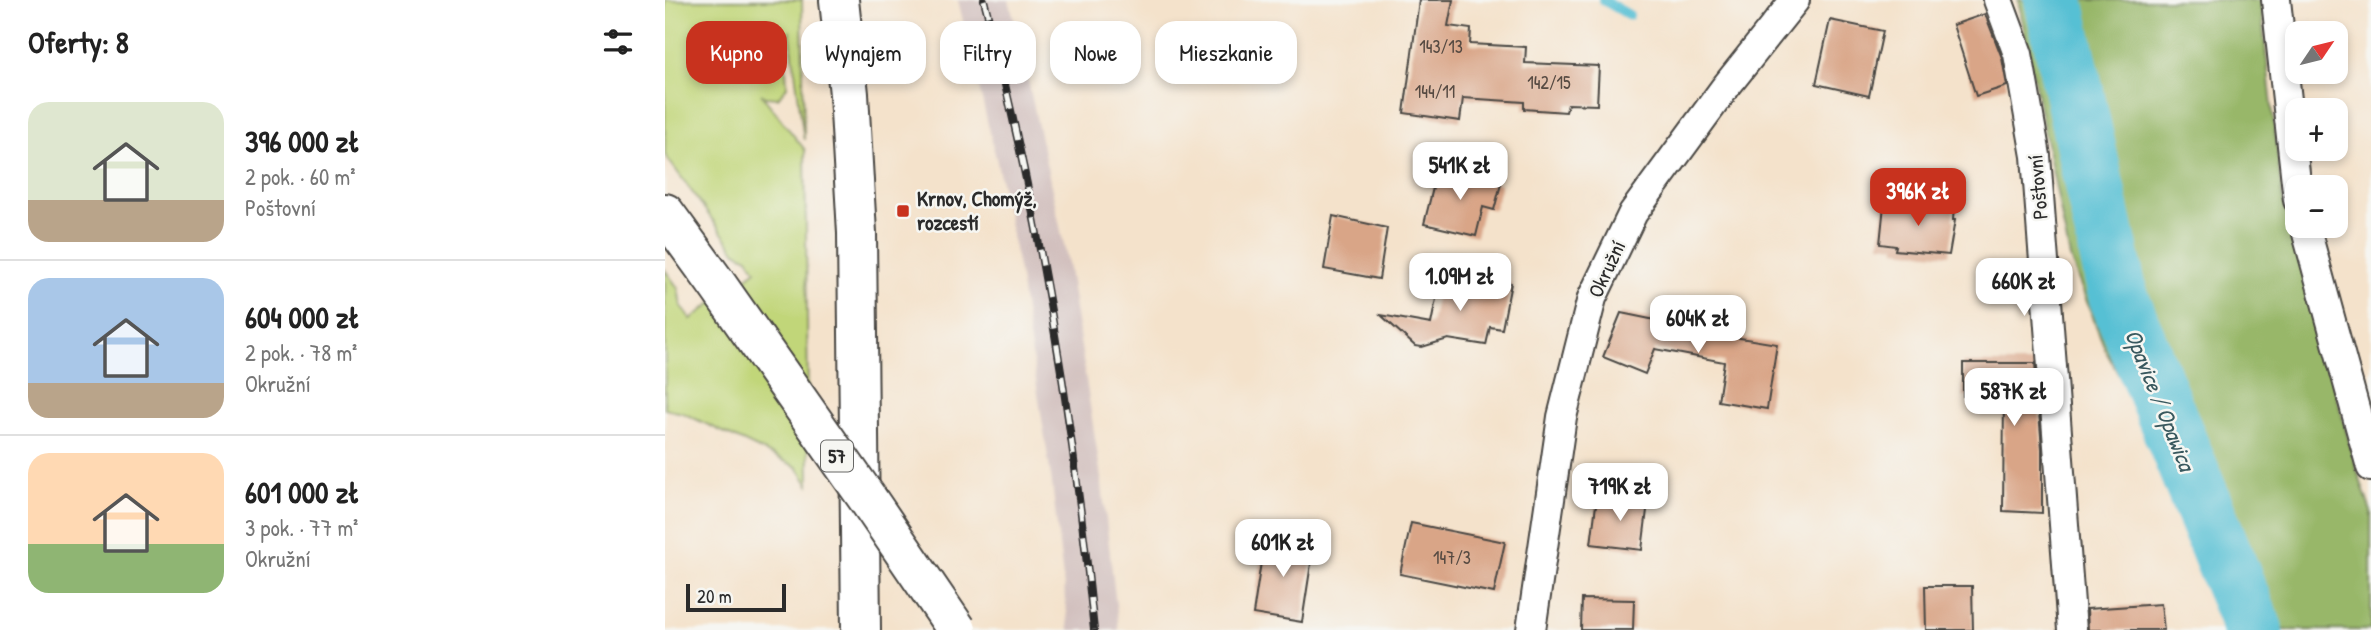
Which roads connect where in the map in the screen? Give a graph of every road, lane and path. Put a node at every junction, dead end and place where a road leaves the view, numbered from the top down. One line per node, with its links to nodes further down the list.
1 (839, 0): 9 (main road)
2 (1795, 0): 11 (street, Okružní)
3 (1998, 0): 12 (street, Poštovní)
4 (2276, 0): 5 (street)
5 (2295, 175)
6 (665, 212): 10 (main road, 57, bridge)
7 (2308, 238): 8 (street)
8 (2371, 467)
9 (861, 630)
10 (957, 630)
11 (1531, 630)
12 (2072, 630)

